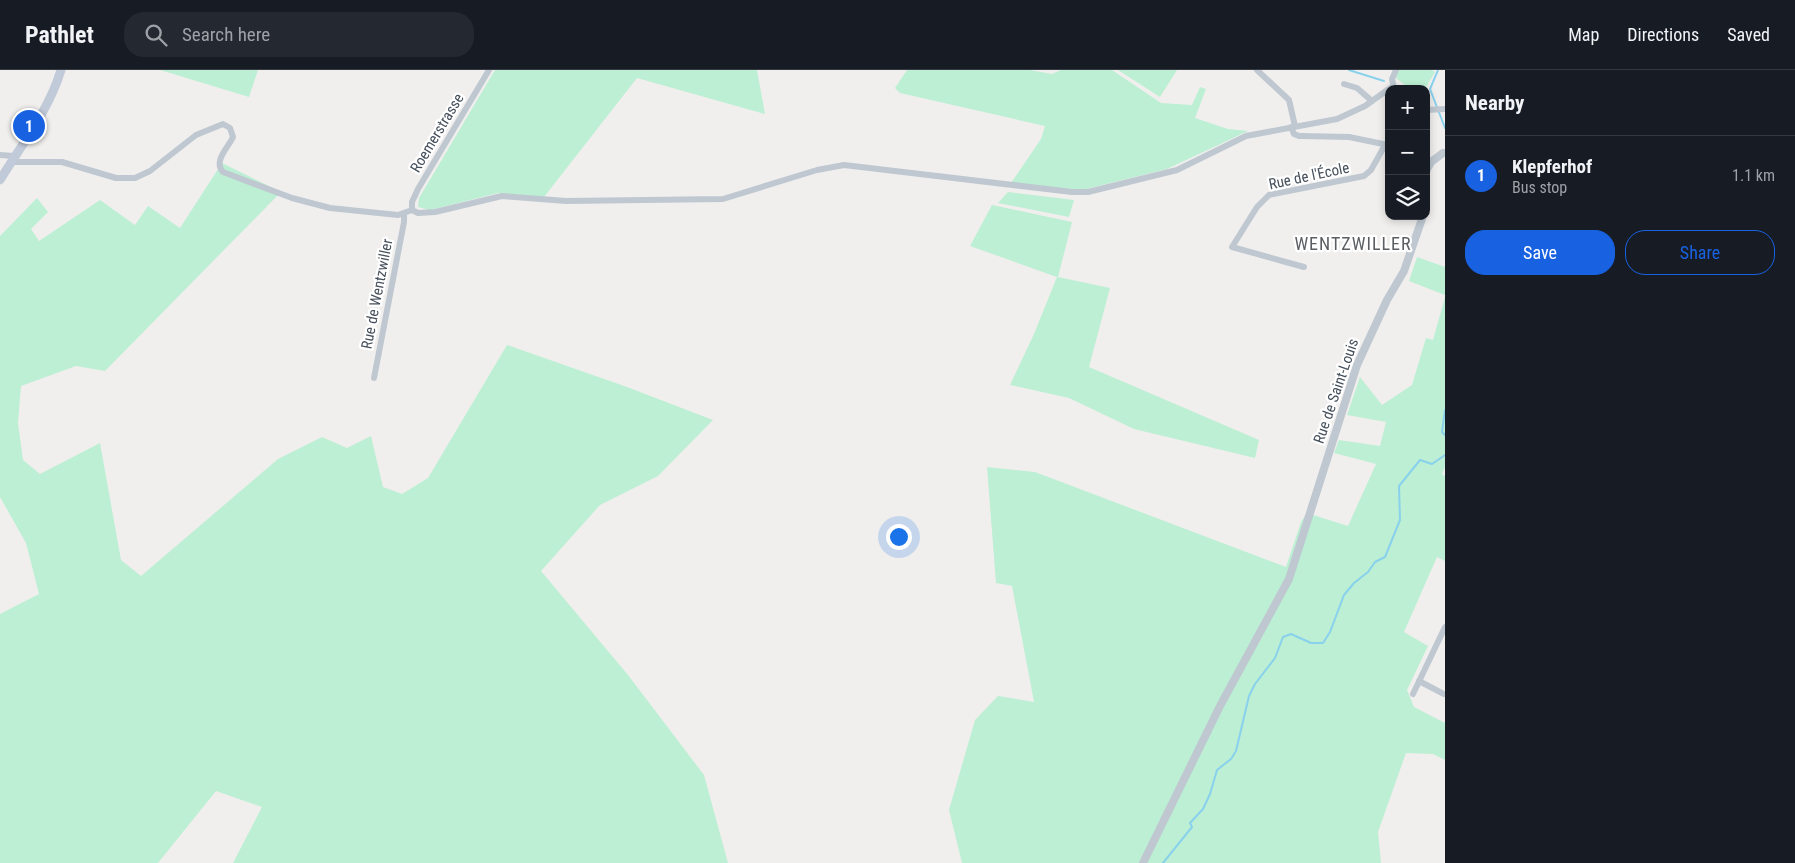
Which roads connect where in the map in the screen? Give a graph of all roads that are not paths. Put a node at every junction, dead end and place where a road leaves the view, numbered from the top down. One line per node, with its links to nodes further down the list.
1 (61, 70): 11 (main road)
2 (490, 70): 19 (street, Roemerstrasse)
3 (1257, 70): 9 (street)
4 (1396, 70): 6 (street)
5 (1344, 84): 8 (street)
6 (1394, 85)
7 (1385, 93): 8 (street)
8 (1372, 102): 9 (street)
9 (1293, 126): 10 (street); 19 (street)
10 (1385, 145)
11 (20, 146): 16 (main road); 17 (street)
12 (1385, 148): 22 (street, Rue de l'École)
13 (1444, 153): 15 (street)
14 (0, 155): 16 (street)
15 (1430, 158)
16 (13, 159): 17 (street); 18 (main road)
17 (30, 161): 20 (street)
18 (0, 180)
19 (412, 210): 20 (street)
20 (404, 214): 23 (street, Rue de Wentzwiller)
21 (1422, 220): 28 (street, Rue de Saint-Louis)
22 (1304, 267)
23 (374, 378)
24 (1445, 627): 25 (street)
25 (1419, 681): 26 (street); 27 (street)
26 (1413, 694)
27 (1444, 694)
28 (1143, 863)

